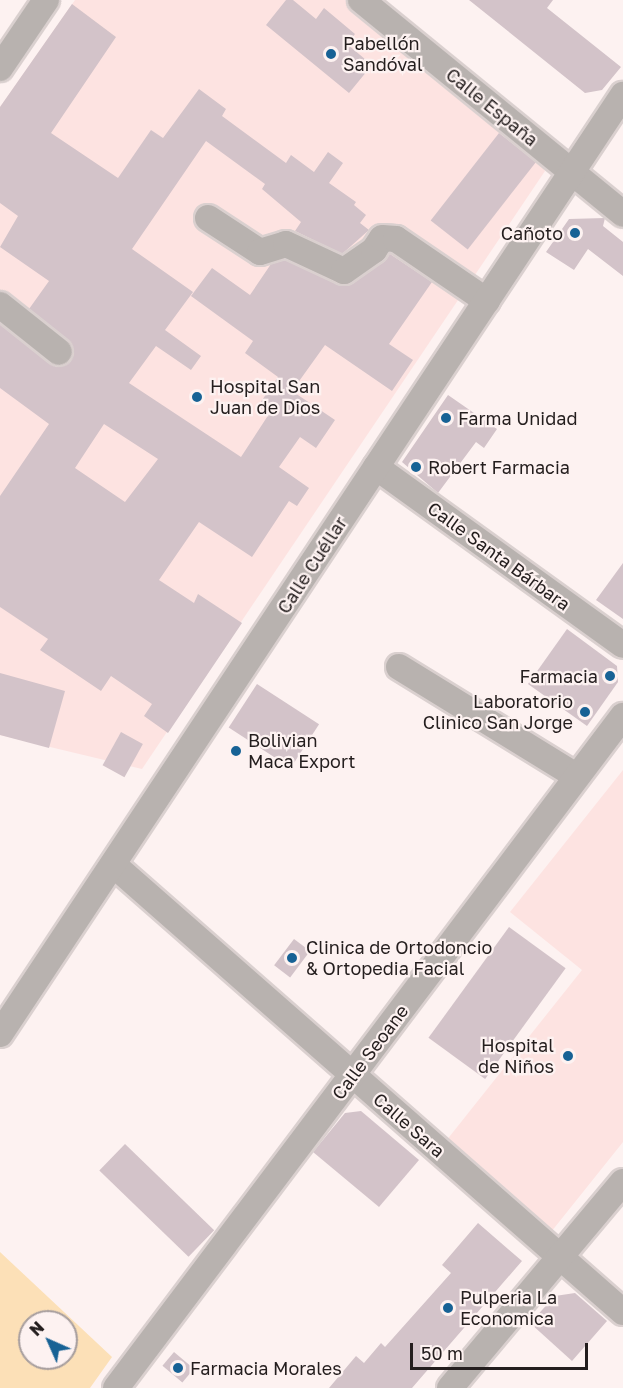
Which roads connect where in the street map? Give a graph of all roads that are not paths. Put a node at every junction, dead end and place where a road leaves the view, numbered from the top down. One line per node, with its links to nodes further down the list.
1 (46, 0): 3 (street)
2 (360, 0): 5 (street, Calle España)
3 (0, 68)
4 (623, 95): 5 (street, Calle Cuéllar)
5 (572, 172): 6 (street, Calle España); 8 (street, Calle Cuéllar)
6 (623, 214)
7 (208, 218): 8 (street)
8 (487, 301): 11 (street, Calle Cuéllar)
9 (0, 305): 10 (street)
10 (59, 352)
11 (376, 467): 12 (street, Calle Santa Bárbara); 16 (street, Calle Cuéllar)
12 (623, 645)
13 (399, 667): 15 (street)
14 (623, 716): 15 (street, Calle Seoane)
15 (576, 777): 18 (street, Calle Seoane)
16 (115, 866): 17 (street, Calle Cuéllar); 18 (street, Calle Sara)
17 (0, 1034)
18 (352, 1076): 20 (street, Calle Sara); 22 (street, Calle Seoane)
19 (623, 1182): 20 (street)
20 (561, 1255): 21 (street, Calle Sara); 23 (street)
21 (623, 1312)
22 (116, 1388)
23 (450, 1388)

